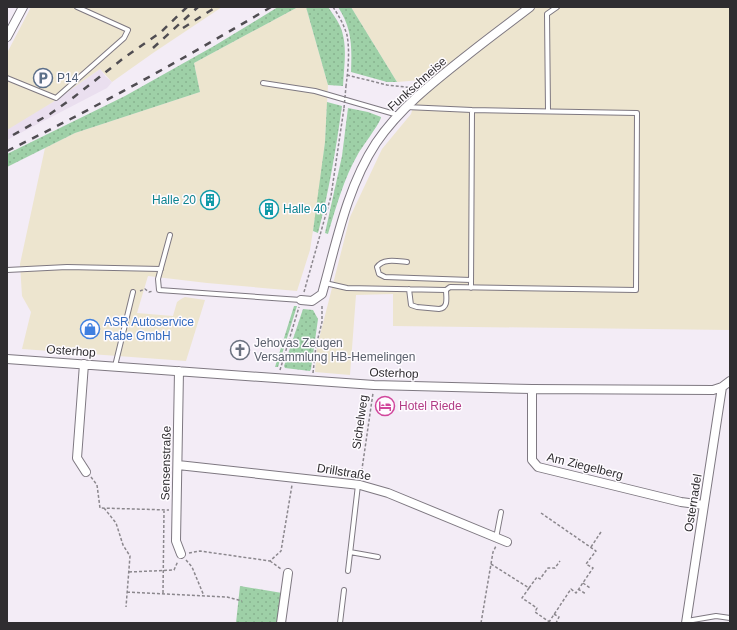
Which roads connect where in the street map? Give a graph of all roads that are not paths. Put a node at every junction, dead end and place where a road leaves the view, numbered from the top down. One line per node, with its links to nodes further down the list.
1 (23, 7): 5 (street)
2 (77, 7): 6 (lane)
3 (530, 7): 8 (street, Funkschneise)
4 (557, 7): 10 (lane)
5 (7, 37)
6 (7, 78)
7 (263, 83): 11 (lane)
8 (406, 107): 9 (lane); 11 (street, Funkschneise)
9 (472, 110): 10 (lane); 16 (lane)
10 (548, 111): 19 (lane)
11 (398, 115): 17 (street, Funkschneise)
12 (170, 235): 14 (lane)
13 (407, 262): 16 (lane)
14 (161, 269): 15 (lane); 22 (lane)
15 (7, 270)
16 (471, 280): 19 (lane)
17 (325, 283): 18 (lane); 22 (street, Funkschneise)
18 (409, 288): 20 (lane); 20 (lane)
19 (471, 288): 20 (lane)
20 (446, 290)
21 (133, 292): 25 (lane)
22 (301, 300)
23 (7, 359): 24 (street, Osterhop)
24 (84, 364): 25 (street, Osterhop); 31 (street)
25 (115, 366): 26 (street, Osterhop)
26 (179, 371): 29 (street, Osterhop); 30 (street, Sensenstraße)
27 (730, 380): 28 (street)
28 (722, 387): 29 (street, Osterhop); 33 (street, Osternadel)
29 (532, 389): 33 (street, Am Ziegelberg)
30 (178, 465): 32 (street, Drillstraße); 38 (street, Sensenstraße)
31 (86, 472)
32 (359, 485): 35 (street, Drillstraße); 37 (lane)
33 (704, 505): 44 (street, Osternadel)
34 (502, 512): 35 (lane)
35 (497, 538): 36 (street, Drillstraße)
36 (507, 542)
37 (350, 552): 39 (lane); 40 (lane)
38 (181, 554)
39 (378, 557)
40 (348, 571)
41 (287, 572): 45 (street)
42 (344, 590): 46 (lane)
43 (730, 618): 44 (lane)
44 (686, 622)
45 (281, 623)
46 (340, 623)

